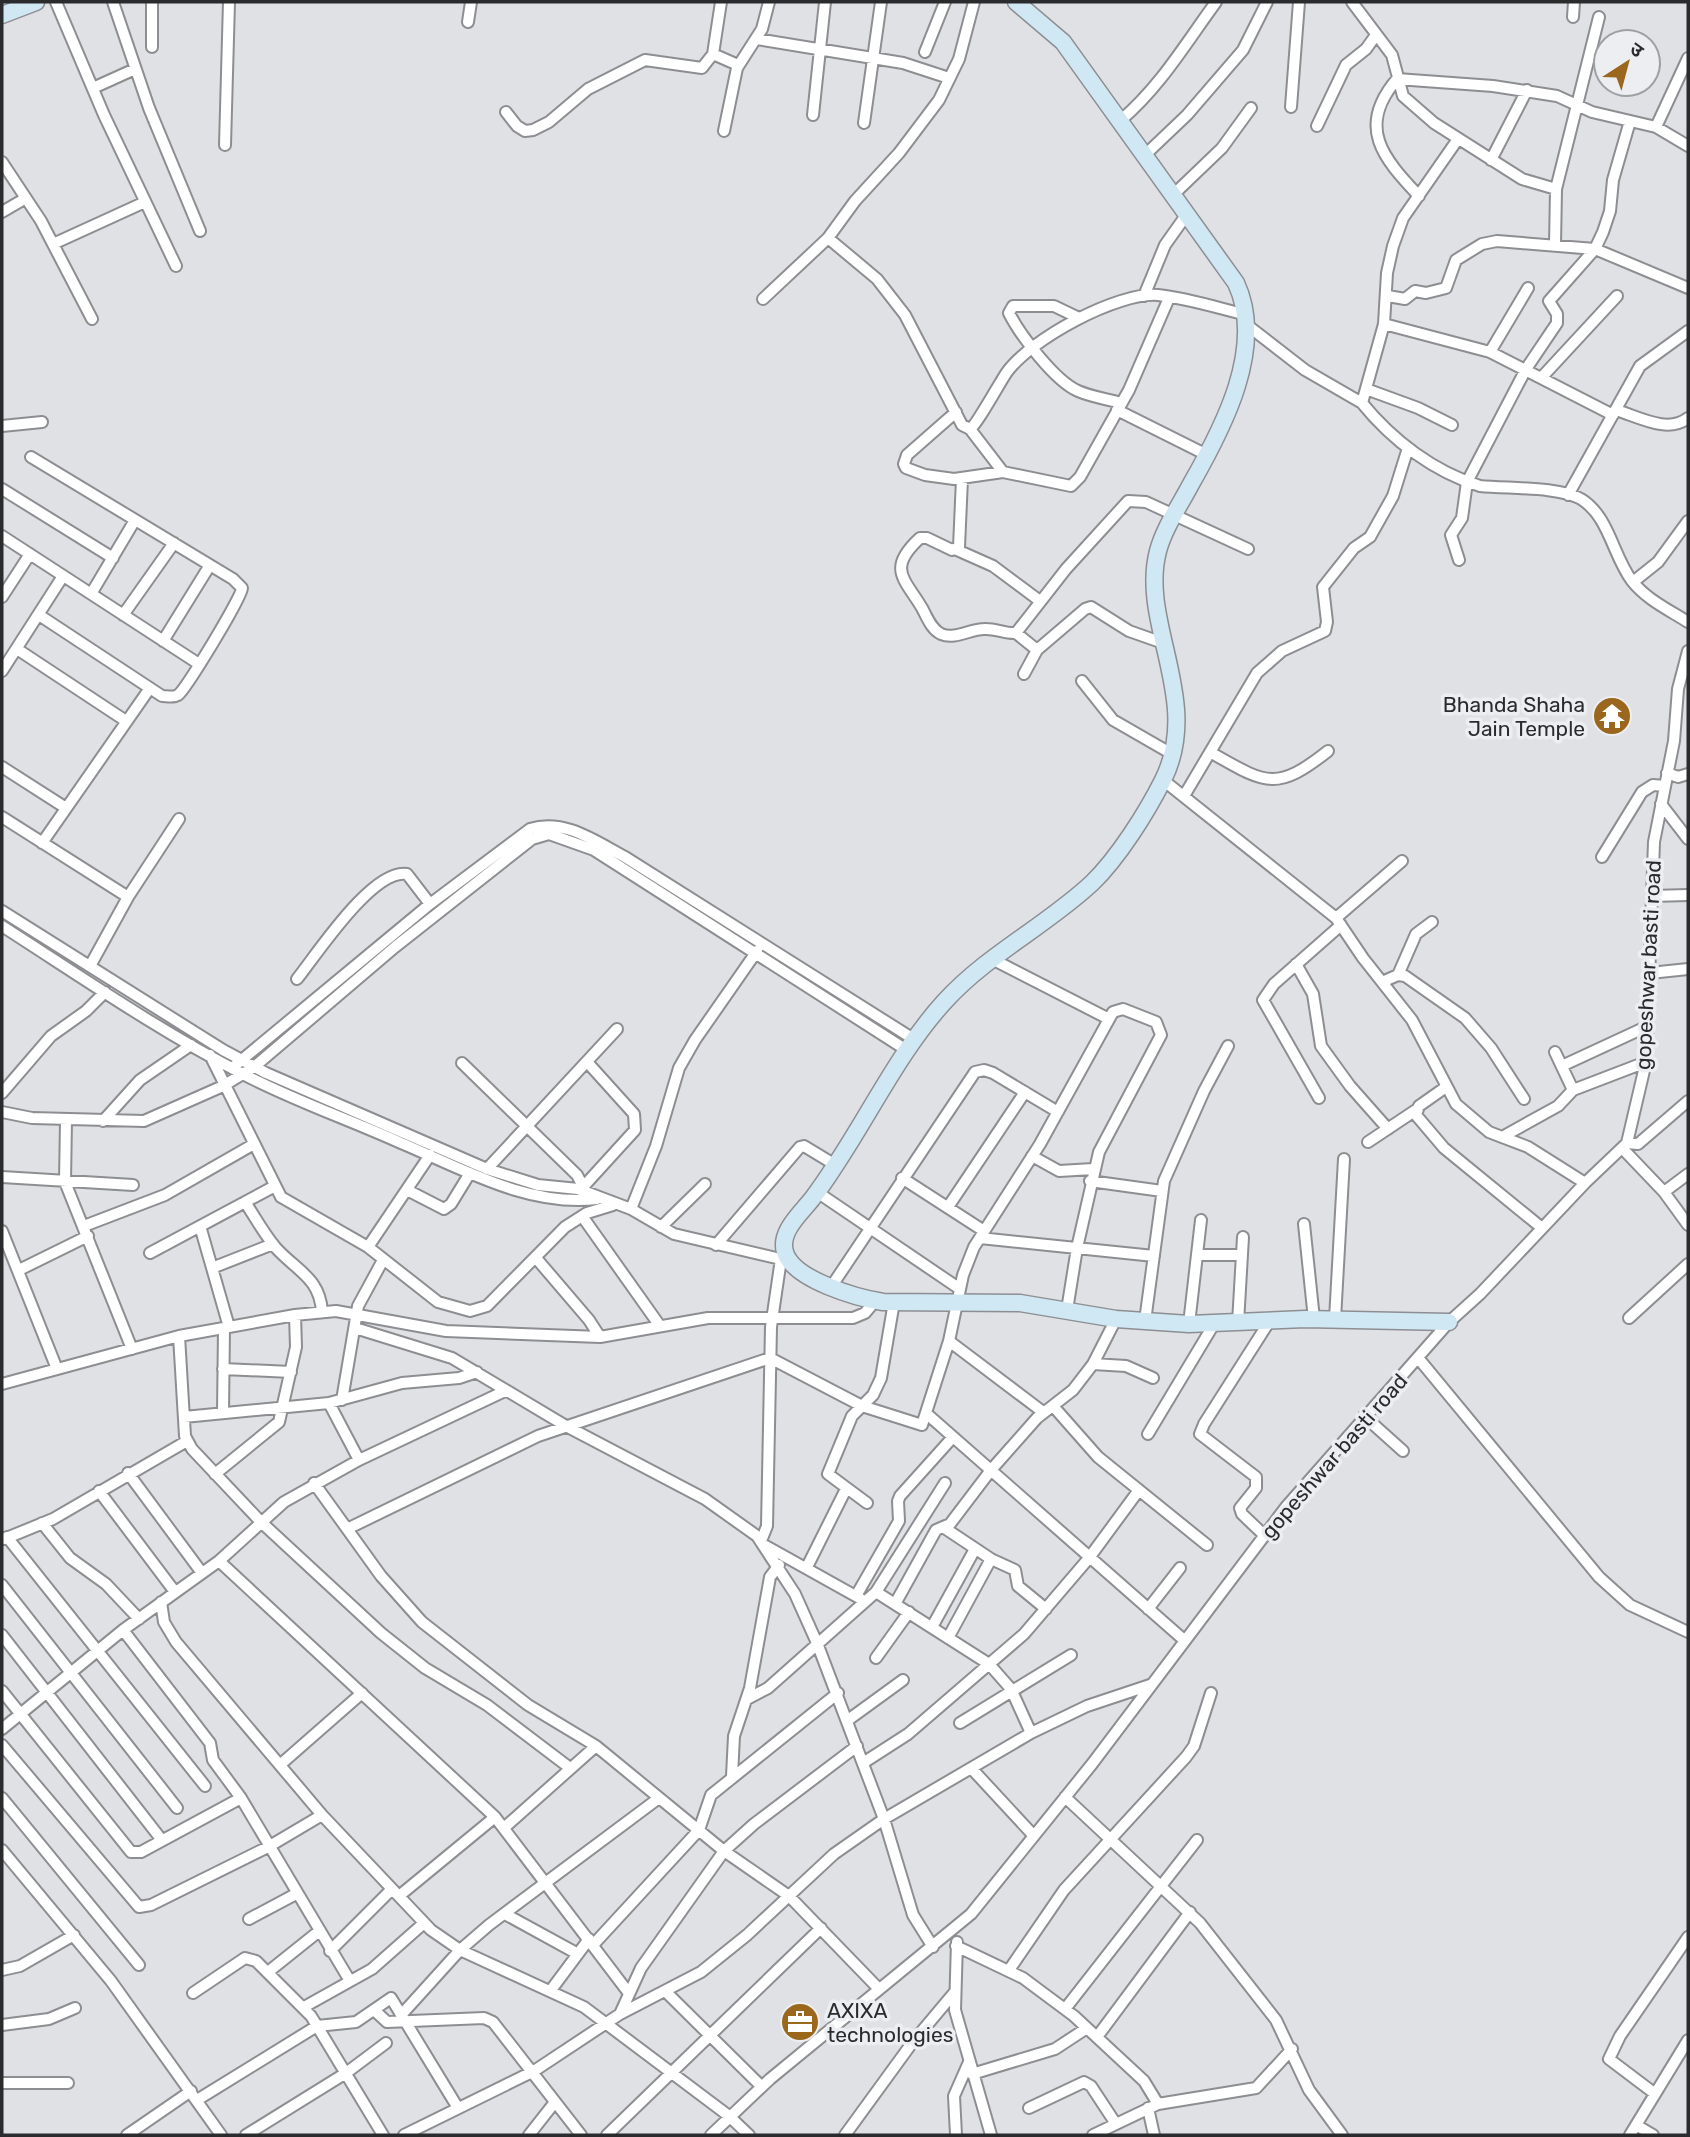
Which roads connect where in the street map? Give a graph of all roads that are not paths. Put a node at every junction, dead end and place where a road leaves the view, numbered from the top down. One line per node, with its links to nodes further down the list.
1 (36, 2): 19 (street)
2 (56, 2): 35 (street)
3 (113, 2): 32 (street)
4 (152, 2): 25 (street)
5 (229, 2): 49 (street)
6 (471, 2): 22 (street)
7 (721, 2): 28 (street)
8 (769, 2): 24 (street)
9 (825, 2): 26 (street)
10 (881, 2): 29 (street)
11 (945, 2): 27 (street)
12 (974, 2): 33 (street)
13 (1016, 2): 42 (street)
14 (1216, 2): 42 (street)
15 (1267, 2): 51 (street)
16 (1299, 2): 38 (street)
17 (1352, 2): 23 (street)
18 (1574, 2): 21 (street)
19 (2, 15)
20 (1600, 17): 37 (street)
21 (1573, 18)
22 (468, 22)
23 (1376, 35): 34 (street); 45 (street)
24 (757, 39): 26 (street); 31 (street)
25 (152, 47)
26 (822, 50): 29 (street); 41 (street)
27 (925, 52)
28 (713, 54): 31 (street); 40 (street)
29 (874, 58): 33 (street); 44 (street)
30 (1688, 58): 46 (street)
31 (738, 65): 47 (street)
32 (135, 69): 35 (street); 61 (street)
33 (949, 78): 62 (street)
34 (1397, 79): 36 (street); 48 (street); 56 (street)
35 (93, 88): 58 (street)
36 (1527, 90): 37 (street); 52 (street)
37 (1577, 102): 43 (street); 54 (street)
38 (1291, 107)
39 (1251, 108): 55 (street)
40 (506, 112)
41 (813, 115)
42 (1121, 120): 51 (street)
43 (1630, 121): 46 (street); 65 (street)
44 (864, 123)
45 (1317, 126)
46 (1656, 127): 50 (street)
47 (724, 131)
48 (1458, 139): 52 (street); 56 (street)
49 (225, 145)
50 (1688, 146)
51 (1146, 155): 55 (street)
52 (1491, 160): 54 (street)
53 (2, 162): 57 (street)
54 (1556, 189): 64 (street)
55 (1173, 195): 60 (street)
56 (1419, 196): 70 (street)
57 (26, 198): 59 (street); 63 (street)
58 (145, 202): 63 (street); 66 (street)
59 (2, 212)
60 (1187, 214): 69 (street); 76 (street)
61 (200, 232)
62 (828, 238): 73 (street); 86 (street)
63 (53, 244): 74 (street)
64 (1555, 245): 65 (street); 70 (street)
65 (1595, 249): 68 (street); 81 (street)
66 (176, 266)
67 (1528, 288): 80 (street)
68 (1688, 288)
69 (1144, 296): 72 (street); 75 (street)
70 (1388, 296): 77 (street)
71 (1617, 296): 82 (street)
72 (1168, 298): 76 (street); 85 (street)
73 (763, 299)
74 (92, 318)
75 (1079, 318): 79 (street); 79 (street)
76 (1247, 320): 84 (street); 94 (street)
77 (1384, 324): 80 (street); 83 (street)
78 (1688, 331): 87 (street)
79 (1032, 348): 85 (street); 92 (street)
80 (1490, 352): 81 (street)
81 (1526, 369): 82 (street); 98 (street)
82 (1542, 377): 87 (street)
83 (1366, 390): 84 (street); 89 (street)
84 (1362, 403): 93 (street)
85 (1119, 406): 94 (street); 96 (street)
86 (956, 412): 92 (street); 97 (street)
87 (1615, 412): 90 (street); 100 (street)
88 (42, 422): 91 (street)
89 (1452, 425)
90 (1685, 425)
91 (2, 426)
92 (970, 429): 96 (street)
93 (1408, 447): 98 (street); 133 (street)
94 (1207, 455): 101 (street)
95 (31, 457): 102 (street)
96 (1003, 471): 97 (street)
97 (962, 479): 106 (street)
98 (1467, 482): 100 (street); 110 (street)
99 (2, 489): 109 (street)
100 (1568, 495): 113 (street)
101 (1174, 515): 107 (street); 116 (street); 122 (street)
102 (135, 520): 105 (street); 109 (street)
103 (1688, 521): 113 (street)
104 (2, 536): 108 (street)
105 (174, 543): 111 (street); 118 (street)
106 (957, 550): 116 (street); 120 (street)
107 (1248, 550)
108 (30, 555): 112 (street); 115 (street)
109 (113, 558): 114 (street)
110 (1459, 560)
111 (210, 565): 121 (street); 126 (street)
112 (63, 576): 114 (street); 117 (street)
113 (1633, 582): 119 (street)
114 (91, 594): 118 (street)
115 (2, 597)
116 (1040, 601): 120 (street)
117 (39, 615): 123 (street); 130 (street)
118 (123, 615): 121 (street)
119 (1688, 622)
120 (1016, 633): 124 (street)
121 (163, 640): 126 (street)
122 (1166, 644): 124 (street); 134 (street)
123 (17, 649): 127 (street); 131 (street)
124 (1037, 650): 128 (street)
125 (1688, 653): 136 (street, gopeshwar basti road)
126 (198, 664): 130 (street)
127 (2, 671)
128 (1024, 674)
129 (1082, 681): 134 (street)
130 (150, 688): 131 (street)
131 (126, 721): 142 (street)
132 (1328, 751): 133 (street)
133 (1210, 752): 140 (street)
134 (1172, 754): 138 (street)
135 (2, 767): 142 (street)
136 (1667, 773): 137 (street); 139 (street, gopeshwar basti road)
137 (1688, 774)
138 (1163, 780): 140 (street); 158 (street)
139 (1665, 786): 141 (street, gopeshwar basti road); 147 (street)
140 (1184, 796): 154 (street)
141 (1661, 804): 145 (street); 150 (street, gopeshwar basti road)
142 (66, 808): 146 (street)
143 (2, 817): 146 (street)
144 (179, 820): 151 (street)
145 (1688, 839)
146 (42, 844): 151 (street)
147 (1602, 857)
148 (1402, 861): 154 (street)
149 (1688, 895): 150 (street)
150 (1652, 896): 162 (street, gopeshwar basti road)
151 (128, 897): 160 (street)
152 (430, 904): 164 (street); 171 (street); 178 (street)
153 (2, 911): 160 (street)
154 (1339, 921): 159 (street); 165 (street)
155 (1432, 922): 163 (street)
156 (2, 926): 166 (street)
157 (757, 951): 171 (street); 180 (street); 225 (street)
158 (992, 959): 167 (street); 171 (street)
159 (1296, 964): 187 (street); 196 (street)
160 (90, 966): 178 (street)
161 (1688, 969): 162 (street)
162 (1650, 973): 168 (street, gopeshwar basti road)
163 (1398, 975): 165 (street); 188 (street)
164 (297, 979)
165 (1382, 982): 183 (street)
166 (105, 992): 170 (street); 186 (street)
167 (1108, 1019): 192 (street); 206 (street)
168 (1648, 1026): 175 (street, gopeshwar basti road); 179 (street)
169 (617, 1029): 177 (street)
170 (191, 1045): 174 (street); 194 (street)
171 (911, 1045): 204 (street)
172 (1228, 1046): 218 (street)
173 (1555, 1052): 184 (street)
174 (210, 1055): 178 (street); 182 (street)
175 (1646, 1062): 184 (street); 200 (street, gopeshwar basti road)
176 (462, 1063): 195 (street)
177 (588, 1063): 195 (street); 221 (street)
178 (236, 1064): 180 (street); 181 (street)
179 (1566, 1064)
180 (254, 1067): 181 (street); 205 (street)
181 (244, 1074): 182 (street); 201 (street)
182 (223, 1086): 194 (street); 199 (street)
183 (1446, 1087): 190 (street); 197 (street)
184 (1573, 1090): 197 (street)
185 (1025, 1092): 192 (street); 210 (street); 224 (street)
186 (2, 1093)
187 (1319, 1098)
188 (1524, 1099)
189 (1688, 1101): 200 (street)
190 (1416, 1110): 196 (street); 232 (street)
191 (2, 1112): 193 (street)
192 (1058, 1112): 202 (street)
193 (66, 1120): 194 (street); 212 (street)
194 (103, 1121)
195 (528, 1127): 205 (street); 221 (street)
196 (1388, 1129): 198 (street)
197 (1502, 1137): 213 (street)
198 (1368, 1142)
199 (254, 1144): 216 (street); 234 (street)
200 (1625, 1146): 213 (street, gopeshwar basti road); 220 (street)
201 (430, 1155): 207 (street); 217 (street)
202 (1032, 1156): 206 (street); 236 (street)
203 (1344, 1159): 264 (street)
204 (837, 1166): 219 (street); 239 (street)
205 (487, 1169): 221 (street)
206 (1093, 1169): 211 (street)
207 (470, 1173): 217 (street); 221 (street)
208 (1688, 1174): 220 (street)
209 (2, 1177): 212 (street)
210 (902, 1178): 224 (street); 233 (street)
211 (1090, 1181): 218 (street); 241 (street)
212 (65, 1182): 215 (street); 234 (street)
213 (1585, 1183): 232 (street, gopeshwar basti road)
214 (705, 1184): 231 (street)
215 (134, 1185)
216 (275, 1186): 222 (street); 240 (street)
217 (407, 1190): 240 (street)
218 (1162, 1191): 245 (street)
219 (817, 1192): 233 (street); 248 (street)
220 (1664, 1192): 229 (street)
221 (589, 1193): 223 (street)
222 (245, 1202): 230 (street); 238 (street)
223 (614, 1205): 225 (street); 226 (street)
224 (947, 1207): 236 (street)
225 (631, 1209): 231 (street)
226 (582, 1216): 246 (street); 271 (street)
227 (1201, 1220): 243 (street)
228 (1304, 1224): 263 (street)
229 (1688, 1225)
230 (200, 1226): 242 (street); 250 (street)
231 (662, 1227): 239 (street)
232 (1542, 1228): 267 (street, gopeshwar basti road)
233 (871, 1229): 252 (street); 253 (street)
234 (86, 1231): 251 (street); 277 (street)
235 (2, 1233): 251 (street)
236 (982, 1234): 241 (street); 253 (street)
237 (1243, 1237): 244 (street)
238 (273, 1244): 250 (street); 257 (street)
239 (716, 1245): 248 (street)
240 (368, 1247): 247 (street)
241 (1077, 1248): 245 (street); 256 (street)
242 (150, 1253)
243 (1197, 1255): 244 (street); 269 (street)
244 (1241, 1255): 268 (street)
245 (1154, 1256): 265 (street)
246 (536, 1258): 247 (street); 275 (street)
247 (383, 1259): 258 (street)
248 (785, 1260): 252 (street); 260 (street)
249 (1688, 1264): 261 (street)
250 (212, 1268): 272 (street)
251 (19, 1270): 281 (street)
252 (831, 1287): 254 (street)
253 (958, 1295): 255 (street); 256 (street); 276 (street)
254 (875, 1301): 255 (street); 260 (street)
255 (894, 1302): 291 (street)
256 (1067, 1310): 262 (street)
257 (322, 1312): 258 (street); 259 (street)
258 (358, 1314): 273 (street); 275 (street)
259 (295, 1315): 272 (street); 283 (street)
260 (772, 1317): 271 (street); 278 (street)
261 (1629, 1318)
262 (1116, 1319): 265 (street); 280 (street)
263 (1314, 1319): 264 (street); 266 (street)
264 (1335, 1319): 267 (street)
265 (1145, 1321): 269 (street)
266 (1269, 1322): 268 (street); 316 (street)
267 (1449, 1322): 279 (street, gopeshwar basti road)
268 (1238, 1323): 270 (street)
269 (1189, 1324): 270 (street)
270 (1213, 1324): 298 (street)
271 (660, 1326): 275 (street)
272 (226, 1327): 274 (street); 282 (street)
273 (355, 1328): 284 (street); 288 (street)
274 (180, 1336): 277 (street); 296 (street)
275 (600, 1337)
276 (949, 1341): 292 (street); 294 (street)
277 (132, 1349): 281 (street)
278 (770, 1358): 291 (street); 297 (street); 318 (street)
279 (1419, 1359): 295 (street, gopeshwar basti road); 340 (street)
280 (1093, 1363): 285 (street); 292 (street)
281 (57, 1369): 286 (street)
282 (223, 1369): 283 (street); 293 (street)
283 (290, 1372): 290 (street)
284 (477, 1372): 287 (street); 288 (street)
285 (1153, 1378)
286 (2, 1384)
287 (505, 1391): 297 (street); 302 (street)
288 (342, 1400): 289 (street)
289 (329, 1403): 290 (street); 302 (street)
290 (283, 1405): 293 (street); 305 (street)
291 (862, 1406): 294 (street); 308 (street)
292 (1048, 1409): 303 (street); 309 (street)
293 (223, 1412): 296 (street)
294 (927, 1414): 299 (street)
295 (1364, 1416): 301 (street); 316 (street, gopeshwar basti road)
296 (184, 1417): 300 (street)
297 (566, 1426): 315 (street); 318 (street)
298 (1148, 1434)
299 (953, 1437): 303 (street); 331 (street)
300 (187, 1441): 304 (street); 305 (street)
301 (1403, 1451)
302 (359, 1460): 306 (street)
303 (991, 1470): 314 (street); 321 (street)
304 (128, 1473): 310 (street); 327 (street)
305 (215, 1474): 312 (street)
306 (314, 1483): 312 (street); 315 (street)
307 (945, 1483): 330 (street)
308 (846, 1489): 311 (street); 325 (street)
309 (1139, 1490): 319 (street); 321 (street)
310 (99, 1491): 313 (street); 329 (street)
311 (867, 1503)
312 (260, 1521): 323 (street); 369 (street)
313 (41, 1523): 317 (street); 337 (street)
314 (943, 1527): 320 (street); 333 (street)
315 (347, 1529): 365 (street)
316 (1264, 1535): 343 (street, gopeshwar basti road)
317 (5, 1539): 345 (street)
318 (763, 1544): 324 (street); 325 (street)
319 (1207, 1545)
320 (975, 1549): 322 (street); 338 (street)
321 (1089, 1558): 334 (street); 335 (street)
322 (991, 1559): 334 (street); 342 (street)
323 (219, 1561): 327 (street); 355 (street)
324 (779, 1565): 344 (street); 358 (street)
325 (807, 1567): 331 (street)
326 (1180, 1568): 335 (street)
327 (202, 1573): 329 (street)
328 (2, 1585): 349 (street)
329 (175, 1592): 332 (street)
330 (876, 1592): 331 (street); 333 (street)
331 (860, 1599): 344 (street)
332 (161, 1602): 337 (street); 368 (street)
333 (895, 1604): 336 (street)
334 (1046, 1609): 348 (street)
335 (1148, 1609): 343 (street)
336 (909, 1612): 338 (street); 347 (street)
337 (139, 1619): 339 (street)
338 (932, 1627): 342 (street)
339 (123, 1630): 345 (street); 375 (street)
340 (1688, 1632)
341 (2, 1635): 354 (street)
342 (948, 1638): 348 (street)
343 (1184, 1640): 351 (street, gopeshwar basti road)
344 (817, 1643): 356 (street); 358 (street)
345 (98, 1651): 349 (street); 372 (street)
346 (1071, 1656): 352 (street)
347 (876, 1658)
348 (989, 1664): 352 (street); 367 (street)
349 (71, 1672): 354 (street); 377 (street)
350 (903, 1680): 360 (street)
351 (1150, 1685): 363 (street); 373 (street, gopeshwar basti road)
352 (1011, 1689): 361 (street); 363 (street)
353 (2, 1690): 359 (street)
354 (46, 1693): 359 (street); 385 (street)
355 (362, 1693): 368 (street); 379 (street)
356 (838, 1693): 360 (street); 371 (street)
357 (1211, 1693): 384 (street)
358 (747, 1699): 371 (street)
359 (22, 1712): 362 (street); 385 (street)
360 (848, 1720): 366 (street)
361 (960, 1723)
362 (2, 1729)
363 (1031, 1733): 370 (street)
364 (2, 1745): 387 (street)
365 (596, 1746): 369 (street); 376 (street)
366 (857, 1746): 367 (street); 389 (street)
367 (863, 1763): 380 (street)
368 (281, 1764): 378 (street)
369 (570, 1768): 381 (street)
370 (972, 1769): 380 (street); 383 (street)
371 (732, 1776): 382 (street)
372 (205, 1786)
373 (1065, 1797): 383 (street, gopeshwar basti road); 384 (street)
374 (2, 1798): 410 (street)
375 (241, 1798): 385 (street); 387 (street)
376 (659, 1798): 382 (street); 390 (street)
377 (177, 1808)
378 (322, 1815): 387 (street); 392 (street)
379 (495, 1817): 381 (street); 392 (street)
380 (884, 1819): 394 (street); 406 (street)
381 (505, 1827): 390 (street)
382 (699, 1830): 389 (street); 404 (street)
383 (1034, 1836): 400 (street, gopeshwar basti road)
384 (1110, 1838): 391 (street); 412 (street)
385 (161, 1839)
386 (1197, 1840): 391 (street)
387 (268, 1847): 393 (street)
388 (2, 1850): 402 (street)
389 (724, 1851): 394 (street); 418 (street)
390 (546, 1883): 396 (street); 404 (street)
391 (1161, 1885): 395 (street); 423 (street)
392 (395, 1892): 398 (street); 408 (street)
393 (296, 1894): 397 (street); 401 (street)
394 (789, 1896): 399 (street); 417 (street)
395 (1189, 1912): 432 (street); 435 (street)
396 (505, 1914): 407 (street); 409 (street)
397 (249, 1919)
398 (424, 1923): 407 (street); 414 (street)
399 (821, 1928): 415 (street); 431 (street)
400 (957, 1928): 405 (street); 406 (street, gopeshwar basti road)
401 (318, 1932): 408 (street); 413 (street)
402 (74, 1935): 411 (street); 444 (street)
403 (1688, 1937): 443 (street)
404 (591, 1942): 409 (street); 418 (street)
405 (956, 1946): 412 (street); 420 (street)
406 (933, 1947): 415 (street, gopeshwar basti road)
407 (460, 1950): 416 (street); 426 (street)
408 (330, 1951): 414 (street)
409 (578, 1954): 416 (street)
410 (139, 1965)
411 (2, 1970)
412 (1009, 1970): 423 (street)
413 (268, 1972): 419 (street); 421 (street)
414 (350, 1982): 421 (street)
415 (878, 1988): 442 (street, gopeshwar basti road)
416 (551, 1990): 427 (street)
417 (665, 1991): 425 (street); 431 (street)
418 (628, 1992): 425 (street)
419 (193, 1993)
420 (954, 1993): 436 (street); 462 (street)
421 (304, 2007): 429 (street)
422 (75, 2008): 428 (street)
423 (1065, 2009): 430 (street)
424 (374, 2010): 426 (street); 426 (street); 429 (street)
425 (620, 2014): 427 (street)
426 (405, 2016): 437 (street); 447 (street)
427 (606, 2023): 437 (street); 438 (street)
428 (2, 2025)
429 (317, 2026): 439 (street); 444 (street)
430 (1087, 2028): 432 (street); 436 (street)
431 (709, 2036): 438 (street); 442 (street)
432 (1097, 2037): 446 (street)
433 (1688, 2040): 443 (street)
434 (386, 2043): 439 (street)
435 (1292, 2049): 446 (street); 467 (street)
436 (970, 2068): 463 (street); 464 (street)
437 (534, 2071): 445 (street); 447 (street)
438 (671, 2071): 449 (street); 459 (street)
439 (346, 2073): 454 (street); 455 (street)
440 (2, 2083): 441 (street)
441 (68, 2083)
442 (761, 2086): 449 (street, gopeshwar basti road)
443 (1654, 2093): 451 (street)
444 (194, 2096): 452 (street); 453 (street)
445 (555, 2102): 457 (street); 458 (street)
446 (1153, 2106): 450 (street); 466 (street)
447 (458, 2108): 456 (street)
448 (1029, 2108): 450 (street)
449 (729, 2116): 460 (street, gopeshwar basti road); 461 (street)
450 (1116, 2124): 465 (street)
451 (1633, 2130): 468 (street)
452 (127, 2135)
453 (221, 2135)
454 (246, 2135)
455 (383, 2135)
456 (404, 2135)
457 (529, 2135)
458 (581, 2135)
459 (607, 2135)
460 (711, 2135)
461 (749, 2135)
462 (845, 2135)
463 (955, 2135)
464 (991, 2135)
465 (1093, 2135)
466 (1154, 2135)
467 (1342, 2135)
468 (1653, 2135)

